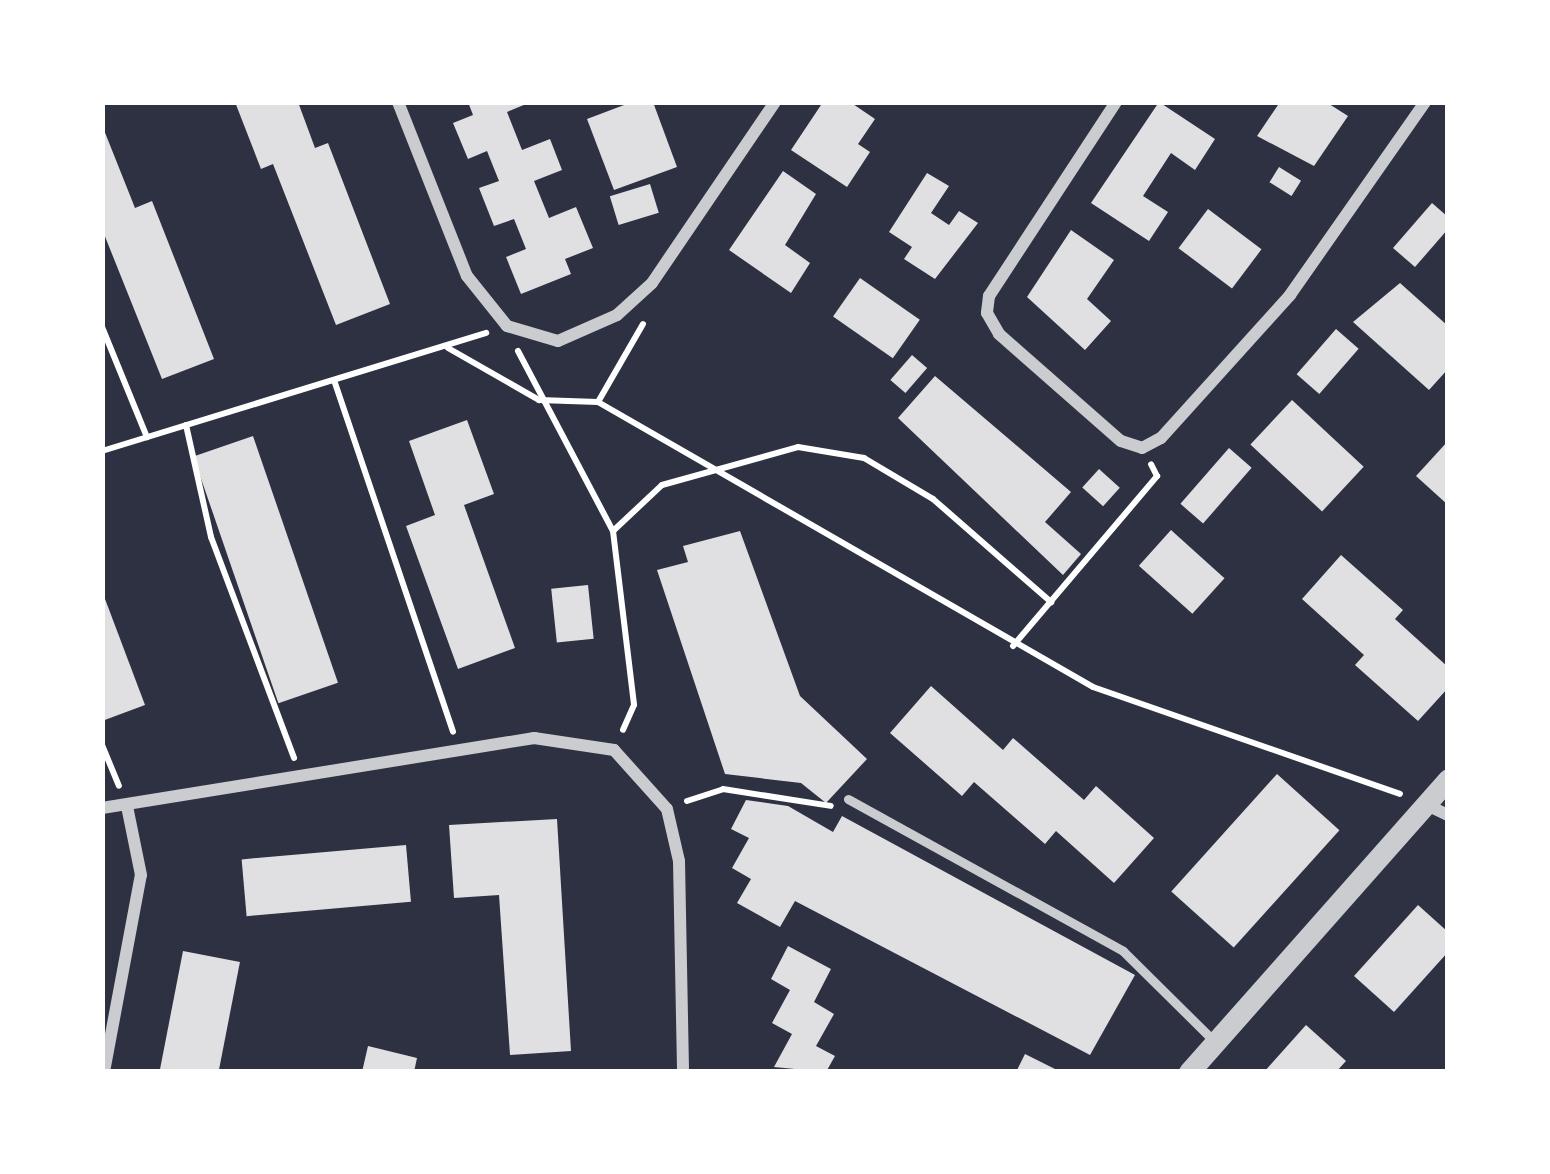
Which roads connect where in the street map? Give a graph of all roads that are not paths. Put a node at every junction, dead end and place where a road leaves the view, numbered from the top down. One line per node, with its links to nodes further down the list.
1 (398, 102): 2 (street)
2 (775, 102)
3 (1116, 102): 4 (street)
4 (1425, 102)
5 (1448, 779): 7 (street)
6 (848, 799): 11 (lane)
7 (1426, 804): 10 (street); 11 (street)
8 (127, 806): 9 (street); 12 (street); 13 (street)
9 (102, 808)
10 (1448, 815)
11 (1215, 1042): 14 (street)
12 (104, 1072)
13 (683, 1072)
14 (1189, 1072)

